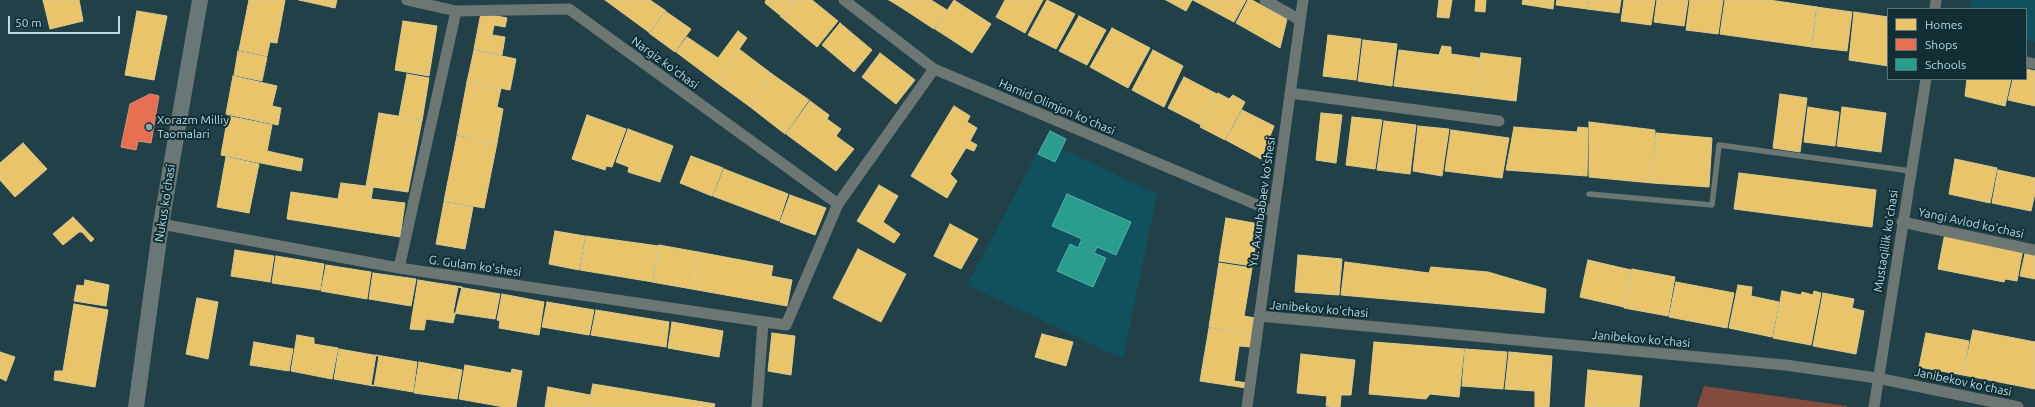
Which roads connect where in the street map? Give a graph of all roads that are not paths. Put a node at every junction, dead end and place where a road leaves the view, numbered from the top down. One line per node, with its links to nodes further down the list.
1 (200, 0): 17 (main road, Nukus ko'chasi)
2 (407, 0): 6 (street, Nargiz ko'chasi)
3 (844, 0): 8 (street, Hamid Olimjon ko'chasi)
4 (1265, 0): 7 (street)
5 (1303, 0): 7 (street, Yu. Axunbabaev ko'shesi)
6 (456, 11): 14 (street, Nargiz ko'chasi); 19 (street)
7 (1300, 20): 10 (street, Yu. Axunbabaev ko'shesi)
8 (934, 69): 14 (street); 15 (street, Hamid Olimjon ko'chasi)
9 (1926, 80): 12 (street, Mustaqillik ko'chasi)
10 (1290, 93): 11 (street); 15 (street, Yu. Axunbabaev ko'shesi)
11 (1499, 120)
12 (1911, 171): 13 (lane); 16 (street, Mustaqillik ko'chasi)
13 (1589, 194)
14 (838, 204): 21 (street, G. Gulam ko'shesi)
15 (1274, 212): 20 (street, Yu. Axunbabaev ko'shesi)
16 (1902, 222): 18 (street, Yangi Avlod ko'chasi); 22 (street, Mustaqillik ko'chasi)
17 (161, 224): 19 (street, G. Gulam ko'shesi); 23 (main road, Nukus ko'chasi)
18 (2035, 250)
19 (399, 268): 21 (street, G. Gulam ko'shesi)
20 (1260, 316): 22 (street, Janibekov ko'chasi); 25 (street, Yu. Axunbabaev ko'shesi)
21 (763, 322): 24 (street)
22 (1877, 378): 26 (street, Mustaqillik ko'chasi); 27 (street, Janibekov ko'chasi)
23 (136, 407)
24 (757, 407)
25 (1247, 407)
26 (1874, 407)
27 (2018, 407)

